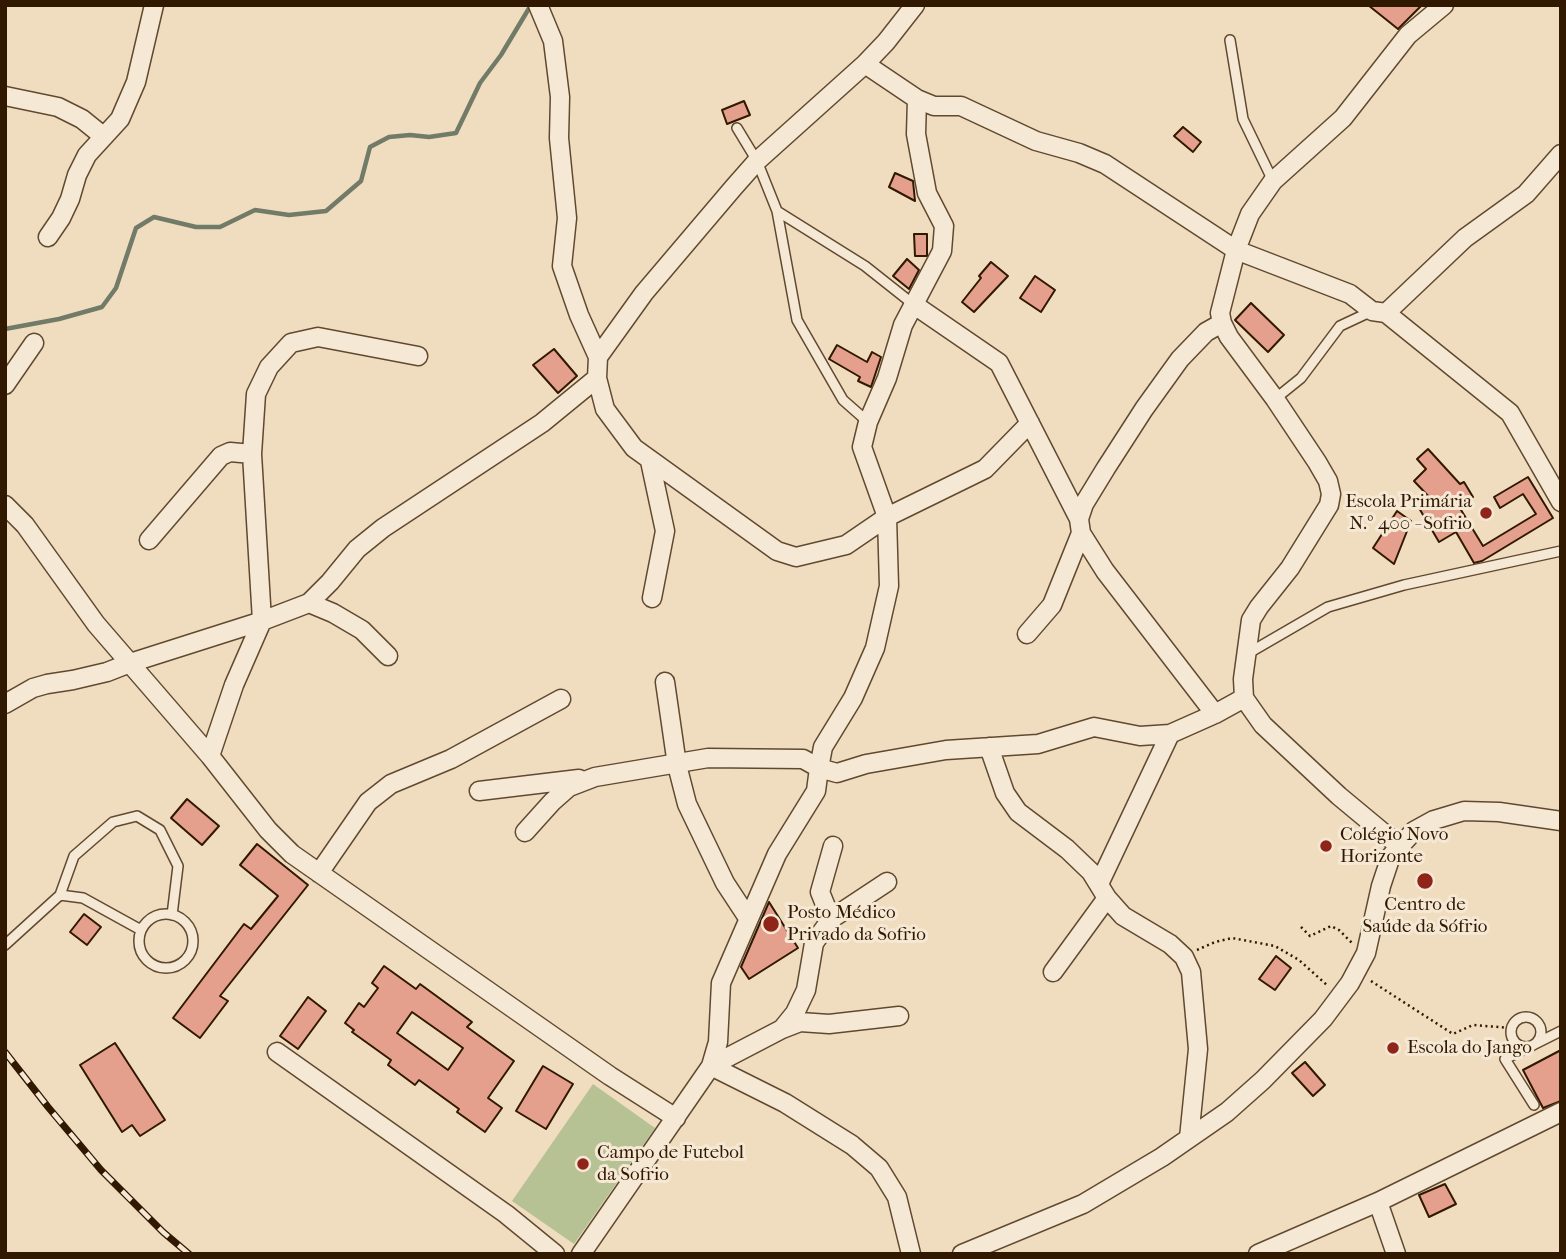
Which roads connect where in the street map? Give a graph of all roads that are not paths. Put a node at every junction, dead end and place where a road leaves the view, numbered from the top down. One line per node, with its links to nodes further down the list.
1 (154, 5): 10 (street)
2 (538, 5): 22 (street)
3 (915, 5): 6 (street)
4 (1444, 5): 13 (street)
5 (1230, 40): 13 (lane)
6 (865, 64): 8 (street); 12 (street)
7 (5, 96): 10 (street)
8 (917, 99): 16 (street); 17 (street)
9 (737, 128): 12 (lane)
10 (103, 136): 15 (street)
11 (1561, 153): 18 (street)
12 (757, 161): 14 (lane); 22 (street)
13 (1273, 181): 16 (street)
14 (777, 211): 17 (lane); 26 (lane)
15 (48, 237)
16 (1236, 250): 18 (street); 19 (street)
17 (913, 304): 26 (street); 27 (street)
18 (1379, 312): 25 (lane); 30 (street)
19 (1222, 323): 25 (street); 33 (street)
20 (34, 342): 24 (street)
21 (418, 356): 28 (street)
22 (598, 357): 23 (street)
23 (597, 378): 29 (street); 37 (street)
24 (5, 385)
25 (1275, 399): 40 (street)
26 (868, 422): 32 (street)
27 (1030, 422): 32 (street); 33 (street)
28 (252, 454): 34 (street); 38 (street)
29 (650, 461): 32 (street); 36 (street)
30 (1561, 502)
31 (5, 505): 42 (street)
32 (887, 517): 52 (street)
33 (1080, 526): 39 (street); 47 (street)
34 (149, 540)
35 (1561, 551): 40 (lane)
36 (652, 598)
37 (309, 603): 38 (street); 41 (street)
38 (262, 621): 42 (street); 50 (street)
39 (1027, 634)
40 (1247, 654): 44 (street)
41 (388, 656)
42 (130, 663): 46 (street); 50 (street)
43 (665, 682): 51 (street)
44 (1244, 698): 47 (street); 57 (street)
45 (561, 699): 59 (street)
46 (5, 704)
47 (1215, 714): 48 (street)
48 (1170, 734): 49 (street); 61 (street)
49 (989, 747): 52 (street); 61 (street)
50 (210, 756): 59 (street)
51 (677, 765): 52 (street); 53 (street); 64 (street)
52 (819, 768): 64 (street)
53 (595, 777): 54 (street); 56 (street)
54 (479, 791)
55 (1561, 821): 57 (street)
56 (525, 832)
57 (1398, 845): 78 (street)
58 (833, 846): 65 (street)
59 (319, 873): 77 (street)
60 (887, 881): 65 (street)
61 (1103, 891): 68 (street); 78 (street)
62 (60, 894): 63 (lane); 66 (lane); 67 (lane)
63 (172, 915): 66 (lane); 66 (lane)
64 (748, 918): 74 (street)
65 (831, 919): 70 (street)
66 (141, 930)
67 (5, 945)
68 (1053, 972)
69 (899, 1016): 70 (street)
70 (782, 1029): 74 (street)
71 (1561, 1031): 72 (lane)
72 (1531, 1046): 72 (lane); 75 (lane)
73 (277, 1052): 80 (street)
74 (711, 1066): 77 (street); 82 (street)
75 (1534, 1105)
76 (1561, 1112): 79 (street)
77 (676, 1118): 81 (street)
78 (1189, 1138): 83 (street)
79 (1377, 1202): 84 (street); 85 (street)
80 (555, 1254)
81 (581, 1254)
82 (911, 1254)
83 (962, 1254)
84 (1258, 1254)
85 (1396, 1254)

